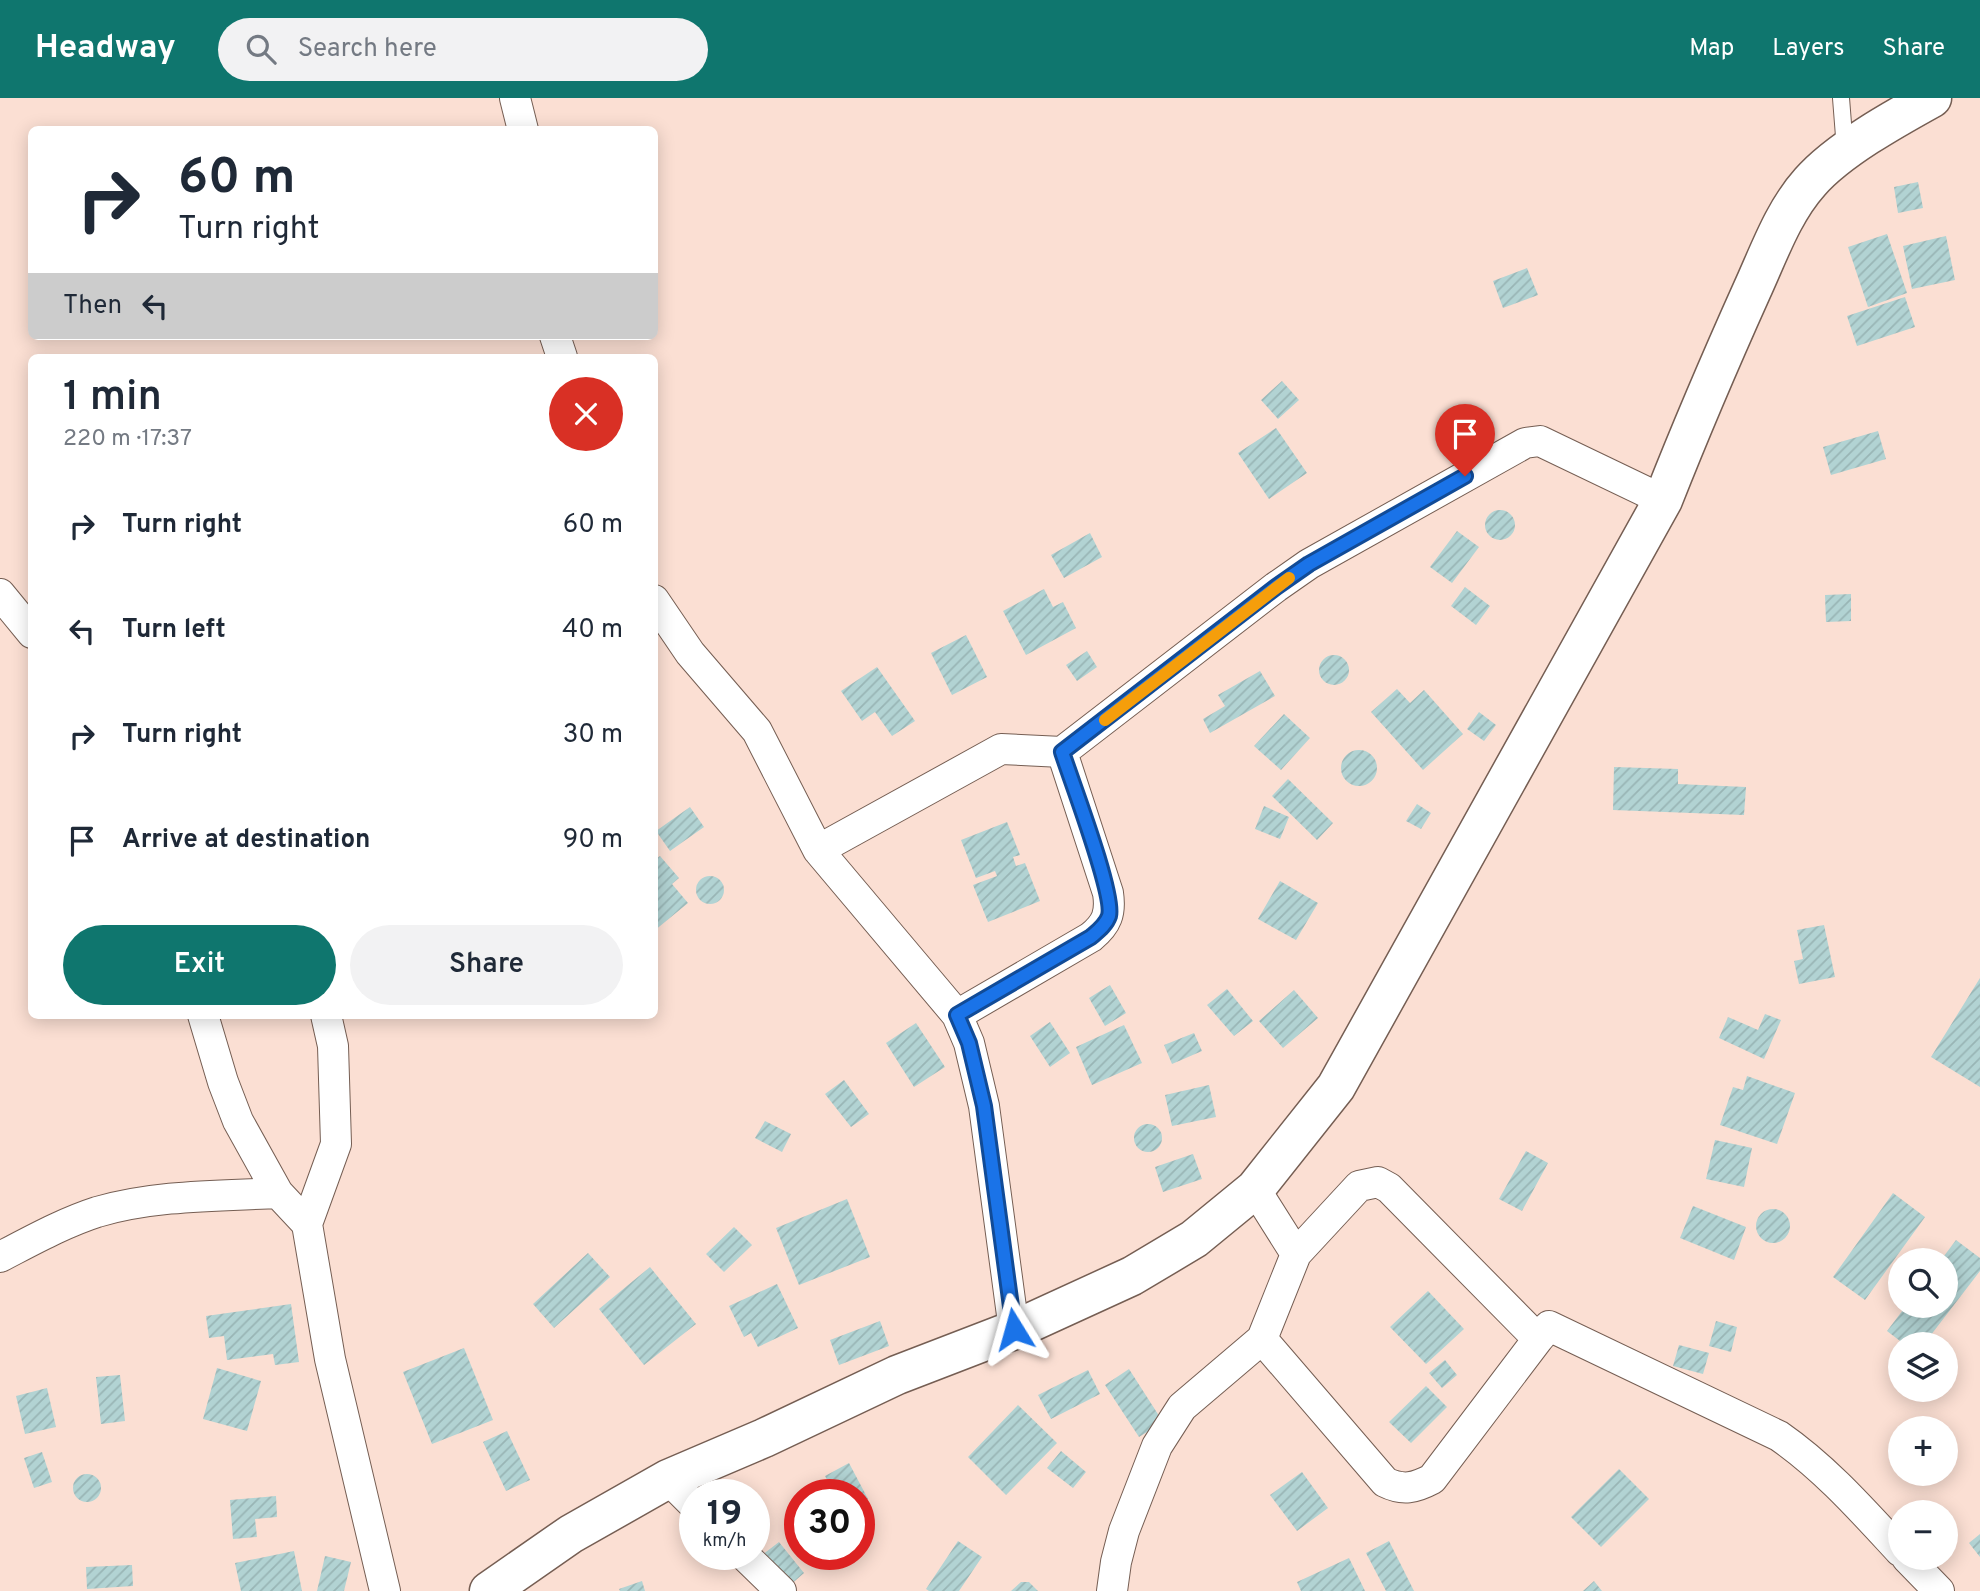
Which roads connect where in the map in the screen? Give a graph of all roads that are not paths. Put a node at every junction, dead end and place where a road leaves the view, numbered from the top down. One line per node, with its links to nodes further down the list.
1 (515, 98): 4 (street)
2 (1841, 98): 5 (lane)
3 (1932, 98): 5 (street)
4 (522, 126)
5 (1846, 152): 6 (street)
6 (1662, 500): 10 (street); 15 (street)
7 (0, 594): 9 (street)
8 (658, 606): 11 (street)
9 (28, 628)
10 (1062, 752): 11 (street); 12 (street)
11 (818, 850): 12 (street)
12 (957, 1015): 20 (street)
13 (204, 1019): 16 (street)
14 (327, 1019): 17 (street)
15 (1255, 1189): 18 (street); 20 (street)
16 (278, 1192): 17 (street); 19 (street)
17 (307, 1224): 28 (street)
18 (1296, 1254): 21 (street); 22 (street)
19 (0, 1257)
20 (1014, 1329): 23 (street)
21 (1262, 1339): 22 (street); 31 (street)
22 (1538, 1339): 25 (street)
23 (668, 1479): 24 (street); 29 (street)
24 (679, 1490)
25 (1888, 1538)
26 (759, 1570): 30 (street)
27 (1919, 1570): 32 (street)
28 (385, 1591)
29 (489, 1591)
30 (781, 1591)
31 (1112, 1591)
32 (1939, 1591)

